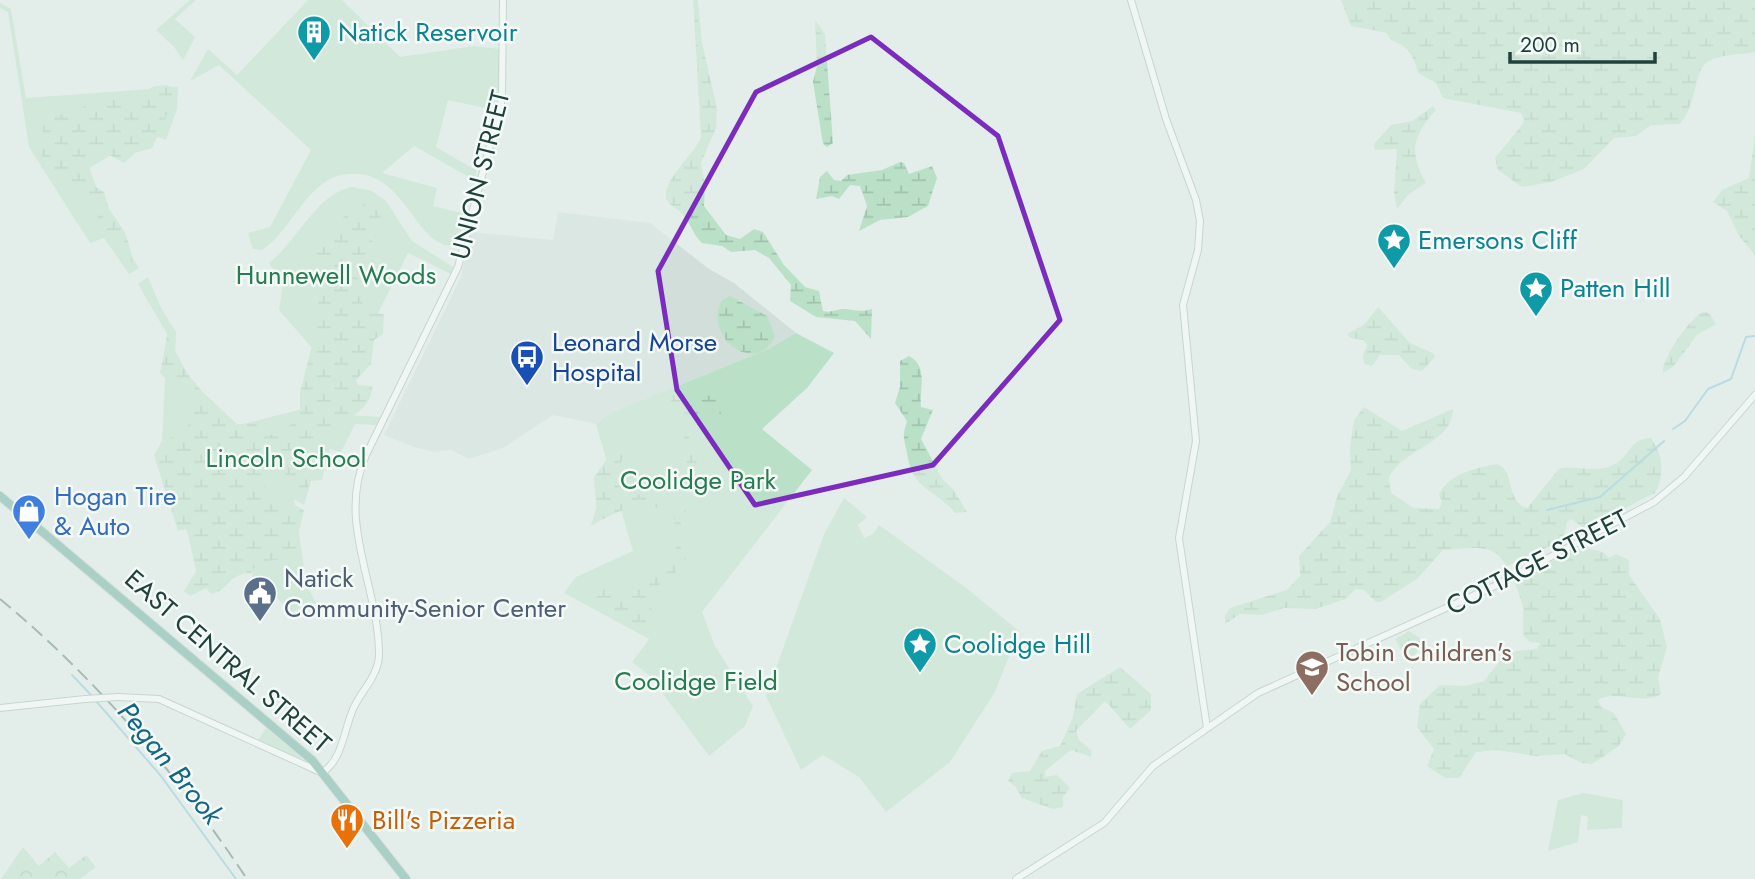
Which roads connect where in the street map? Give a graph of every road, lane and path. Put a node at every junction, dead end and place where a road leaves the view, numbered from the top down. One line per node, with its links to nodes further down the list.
1 (503, 0): 7 (street, UNION STREET)
2 (1131, 0): 6 (street)
3 (1755, 395): 6 (street, COTTAGE STREET)
4 (0, 496): 7 (main road, EAST CENTRAL STREET)
5 (0, 708): 7 (street, bridge)
6 (1207, 728): 9 (street, COTTAGE STREET)
7 (323, 772): 8 (main road, EAST CENTRAL STREET)
8 (406, 879)
9 (1016, 879)

